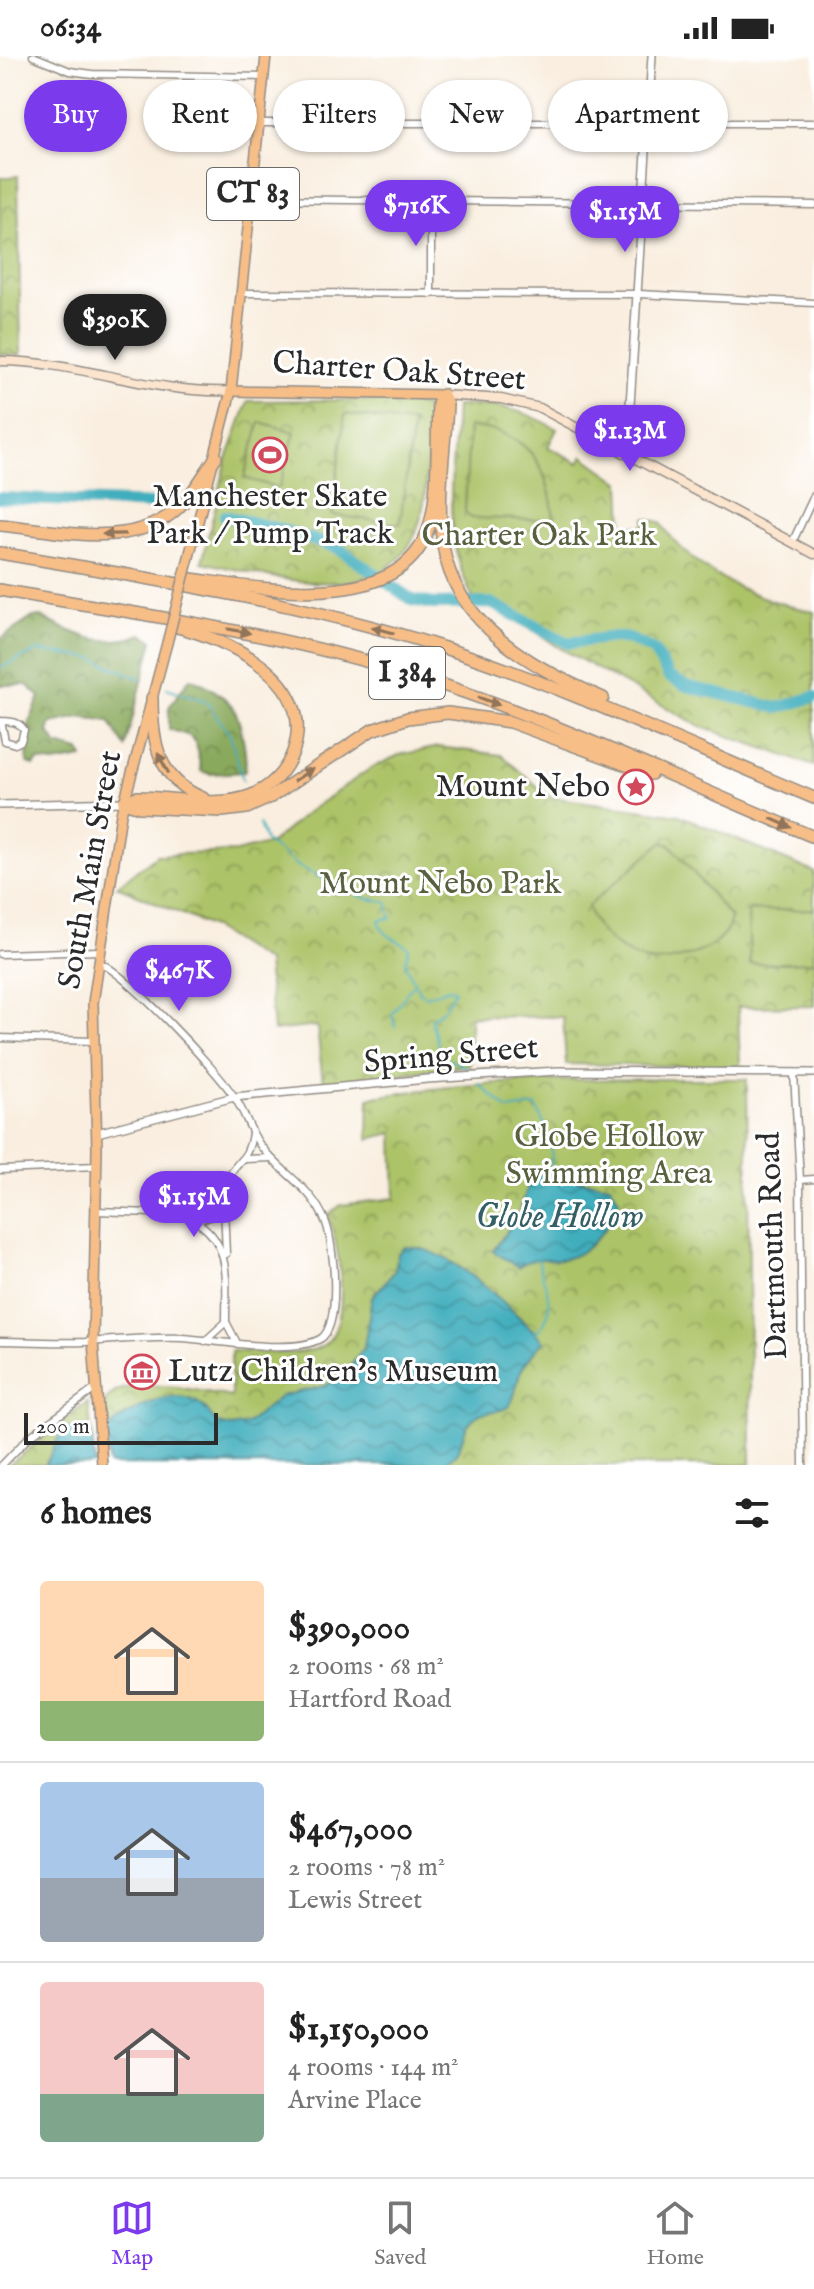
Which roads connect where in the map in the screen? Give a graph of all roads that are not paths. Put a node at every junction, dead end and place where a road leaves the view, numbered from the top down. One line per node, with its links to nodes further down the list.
1 (33, 56): 4 (street)
2 (266, 56): 4 (main road, CT 83)
3 (652, 56): 5 (street)
4 (265, 77): 6 (main road, CT 83)
5 (651, 80)
6 (260, 123): 8 (street); 11 (main road, CT 83)
7 (814, 123): 9 (street)
8 (548, 124)
9 (728, 124)
10 (646, 152): 13 (street)
11 (253, 199): 12 (street); 15 (main road, CT 83)
12 (431, 202): 13 (street); 16 (street)
13 (643, 205): 14 (street); 17 (street)
14 (814, 205)
15 (242, 293): 16 (street); 20 (main road, CT 83)
16 (431, 294): 17 (street)
17 (639, 294): 18 (street); 22 (street)
18 (814, 303)
19 (0, 361): 20 (main road)
20 (231, 391): 21 (main road, Charter Oak Street); 23 (main road, South Main Street / CT 83)
21 (443, 395): 22 (main road, Charter Oak Street); 29 (highway); 34 (highway)
22 (627, 453): 26 (main road, Charter Oak Street)
23 (216, 457): 25 (highway, one-way to 25); 32 (main road, South Main Street / CT 83, bridge)
24 (814, 496): 26 (street)
25 (0, 525)
26 (792, 543): 28 (main road, Charter Oak Street)
27 (0, 553): 29 (highway, I 384)
28 (814, 554)
29 (107, 571): 34 (highway, I 384, one-way to 29)
30 (0, 590): 31 (highway, I 384)
31 (107, 608): 35 (highway, I 384, one-way to 35); 37 (highway)
32 (152, 698): 37 (highway, one-way to 32); 38 (main road, South Main Street / CT 83)
33 (1, 721): 33 (street)
34 (692, 745): 36 (highway, I 384)
35 (693, 785): 38 (highway, one-way to 35); 40 (highway, I 384, one-way to 40)
36 (814, 798)
37 (216, 801): 38 (highway)
38 (124, 802): 39 (street); 42 (main road, South Main Street / CT 83)
39 (0, 805)
40 (814, 837)
41 (0, 954): 42 (street)
42 (98, 956): 44 (main road, South Main Street / CT 83); 47 (street)
43 (0, 1038): 44 (street)
44 (92, 1041): 48 (main road, South Main Street / CT 83)
45 (794, 1073): 46 (street, Spring Street); 47 (street, Spring Street); 55 (street, Dartmouth Road)
46 (814, 1073)
47 (234, 1097): 48 (street, Spring Street); 49 (street)
48 (97, 1133): 52 (main road, South Main Street / CT 83)
49 (252, 1133): 50 (street); 51 (street)
50 (271, 1158): 51 (street); 64 (street)
51 (245, 1159): 56 (street)
52 (97, 1166): 53 (street); 57 (main road, South Main Street / CT 83)
53 (0, 1170)
54 (814, 1179): 55 (street)
55 (800, 1180): 66 (street, Dartmouth Road)
56 (224, 1204): 58 (street); 59 (street)
57 (96, 1211): 58 (street); 62 (main road, South Main Street / CT 83)
58 (194, 1219): 59 (street)
59 (226, 1258): 60 (street)
60 (226, 1322): 63 (street); 64 (street)
61 (0, 1341): 62 (street)
62 (93, 1341): 63 (street); 65 (main road, South Main Street / CT 83)
63 (205, 1341): 64 (street)
64 (237, 1344)
65 (95, 1389): 68 (street); 69 (main road, South Main Street / CT 83)
66 (803, 1441): 67 (street); 70 (street, Dartmouth Road)
67 (814, 1441)
68 (2, 1465)
69 (102, 1465)
70 (803, 1465)

